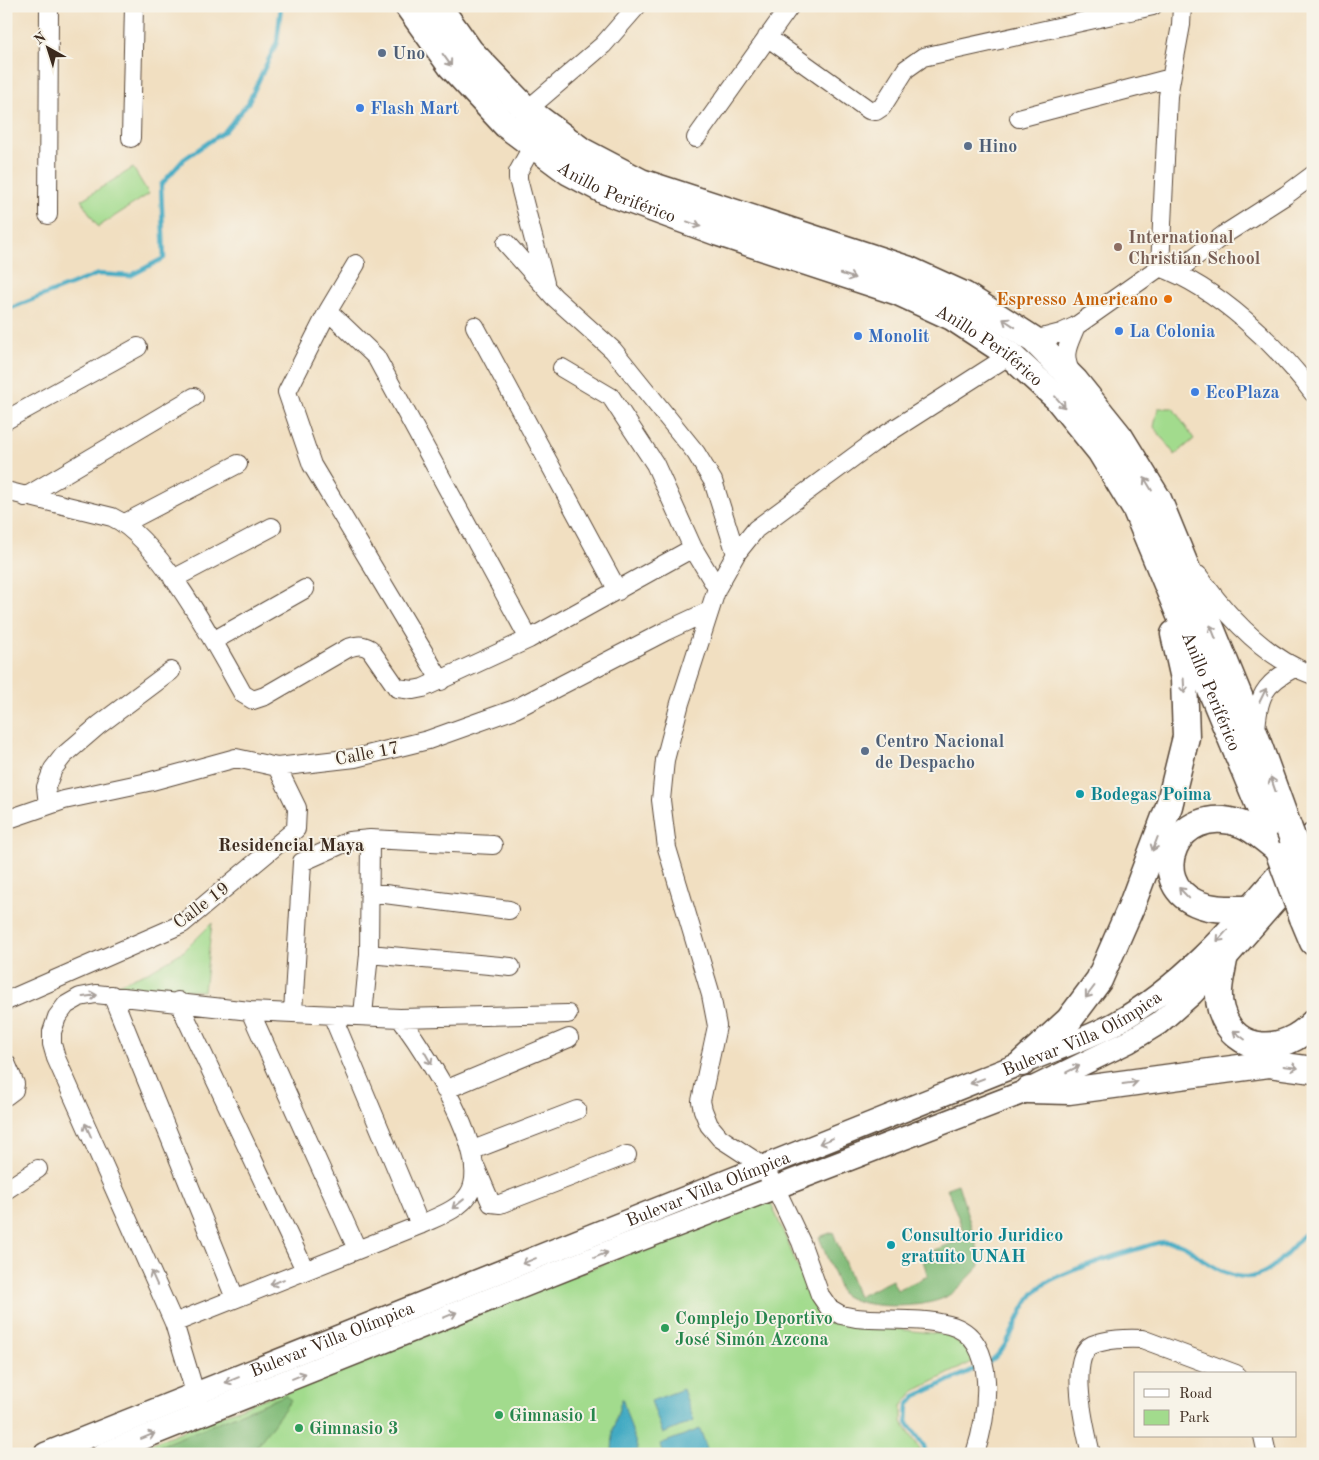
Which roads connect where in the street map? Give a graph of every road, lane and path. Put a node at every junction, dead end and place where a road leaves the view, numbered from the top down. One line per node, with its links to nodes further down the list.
1 (49, 6): 17 (street)
2 (134, 6): 13 (street)
3 (408, 6): 15 (highway, Anillo Periférico, one-way to 15)
4 (438, 6): 11 (highway, Anillo Periférico)
5 (637, 6): 11 (street)
6 (790, 6): 9 (street)
7 (1153, 6): 9 (street)
8 (1182, 6): 10 (street)
9 (767, 37): 14 (street)
10 (1171, 78): 12 (street); 20 (street)
11 (527, 110): 25 (highway, Anillo Periférico, one-way to 11)
12 (1019, 118)
13 (131, 138)
14 (696, 138)
15 (533, 145): 21 (street); 27 (highway, Anillo Periférico, one-way to 27)
16 (1313, 175): 20 (street)
17 (48, 215)
18 (506, 243): 21 (street)
19 (356, 264): 22 (street)
20 (1168, 270): 24 (street); 30 (street)
21 (546, 286): 40 (street)
22 (328, 311): 47 (street); 52 (street)
23 (475, 326): 45 (street)
24 (1076, 326): 25 (street); 29 (street)
25 (1034, 340): 29 (highway, Anillo Periférico)
26 (138, 347): 32 (street)
27 (1010, 355): 40 (street); 41 (highway, Anillo Periférico, one-way to 41)
28 (562, 368): 39 (street)
29 (1075, 381): 38 (highway, Anillo Periférico, one-way to 29)
30 (1313, 393)
31 (194, 397): 35 (street)
32 (6, 420)
33 (238, 464): 36 (street)
34 (6, 491): 35 (street)
35 (25, 497): 36 (street)
36 (125, 523): 42 (street)
37 (272, 527): 42 (street)
38 (1176, 543): 49 (street); 53 (highway, Anillo Periférico, one-way to 38)
39 (694, 548): 43 (street); 45 (street)
40 (736, 554): 43 (street)
41 (1161, 570): 58 (highway, Anillo Periférico); 81 (highway, one-way to 81)
42 (173, 579): 48 (street)
43 (717, 588): 46 (street)
44 (305, 589): 48 (street)
45 (618, 591): 47 (street)
46 (709, 611): 54 (street, Calle 17); 89 (street)
47 (529, 639): 52 (street)
48 (213, 641): 52 (street)
49 (1294, 668): 51 (street); 53 (street, one-way to 49)
50 (171, 671): 55 (street)
51 (1313, 675)
52 (441, 681)
53 (1255, 735): 58 (highway, Anillo Periférico, one-way to 53)
54 (277, 768): 55 (street, Calle 17); 70 (street, Calle 19)
55 (48, 805): 56 (street, Calle 17)
56 (6, 820)
57 (370, 839): 59 (street); 62 (street); 73 (street)
58 (1289, 842): 61 (highway, Anillo Periférico, bridge); 63 (main road, Bulevar Villa Olímpica); 63 (highway, one-way to 58); 65 (highway, Anillo Periférico, bridge)
59 (493, 845)
60 (1313, 857): 67 (main road, Bulevar Villa Olímpica)
61 (1312, 890)
62 (369, 892): 64 (street); 66 (street)
63 (1246, 909): 81 (main road, Bulevar Villa Olímpica, one-way to 81)
64 (509, 910)
65 (1308, 930)
66 (369, 954): 68 (street); 76 (street)
67 (1224, 960): 78 (highway, one-way to 67); 84 (main road, Bulevar Villa Olímpica, one-way to 67)
68 (511, 966)
69 (112, 995): 71 (street); 96 (street); 97 (street, one-way to 69)
70 (6, 1001)
71 (178, 1001): 72 (street); 95 (street)
72 (250, 1010): 73 (street); 94 (street)
73 (293, 1012): 75 (street)
74 (568, 1014): 77 (street)
75 (332, 1015): 76 (street); 93 (street)
76 (363, 1015): 77 (street)
77 (400, 1018): 83 (street, one-way to 83)
78 (1313, 1023)
79 (569, 1038): 83 (street)
80 (6, 1063): 85 (street)
81 (1022, 1063): 89 (main road, Bulevar Villa Olímpica, one-way to 89)
82 (1313, 1070): 84 (highway, one-way to 82)
83 (445, 1090): 88 (street)
84 (1029, 1090): 91 (main road, Bulevar Villa Olímpica)
85 (6, 1096)
86 (577, 1110): 88 (street)
87 (627, 1155): 88 (street)
88 (474, 1157): 93 (street, one-way to 93)
89 (763, 1166): 91 (street); 99 (main road, Bulevar Villa Olímpica, one-way to 99)
90 (38, 1169): 92 (street)
91 (776, 1189): 99 (main road, Bulevar Villa Olímpica, one-way to 91); 103 (street)
92 (6, 1190)
93 (420, 1225): 94 (street)
94 (357, 1249): 95 (street)
95 (305, 1270): 96 (street, one-way to 96)
96 (236, 1298): 97 (street)
97 (174, 1323): 99 (street)
98 (1231, 1372): 104 (street)
99 (198, 1404): 101 (main road, Bulevar Villa Olímpica); 102 (main road, Bulevar Villa Olímpica, one-way to 99)
100 (1263, 1438): 105 (street)
101 (45, 1454)
102 (103, 1454)
103 (975, 1454)
104 (1091, 1454)
105 (1267, 1454)

